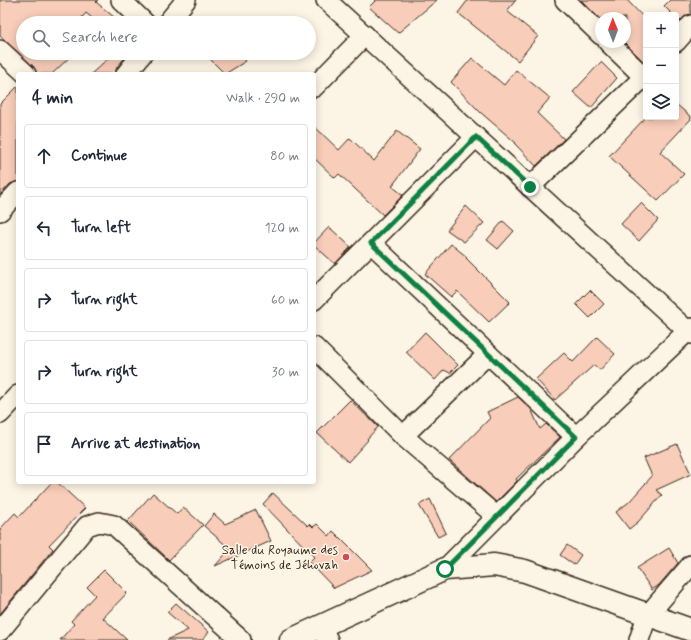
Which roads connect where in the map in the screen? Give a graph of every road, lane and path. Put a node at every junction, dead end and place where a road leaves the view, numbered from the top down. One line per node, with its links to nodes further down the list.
1 (121, 0): 5 (street)
2 (186, 0): 6 (street)
3 (326, 0): 9 (street)
4 (565, 0): 8 (street)
5 (138, 16)
6 (173, 16)
7 (691, 26): 10 (street)
8 (595, 29)
9 (365, 35): 18 (street); 19 (street)
10 (679, 39)
11 (615, 48): 16 (street)
12 (0, 50): 14 (street)
13 (137, 60): 15 (street)
14 (24, 72)
15 (128, 72)
16 (643, 74)
17 (643, 78): 20 (street)
18 (316, 85)
19 (476, 137): 20 (street); 23 (street)
20 (530, 187): 25 (street)
21 (16, 194): 22 (street)
22 (0, 211)
23 (371, 243): 24 (street); 27 (street)
24 (316, 298)
25 (690, 331): 31 (street)
26 (316, 349): 30 (street)
27 (488, 354): 30 (street); 31 (street)
28 (16, 397): 29 (street)
29 (0, 414)
30 (403, 436): 32 (street)
31 (576, 437): 32 (street)
32 (496, 516): 34 (street)
33 (691, 565): 35 (street)
34 (445, 569): 35 (main road); 38 (main road)
35 (647, 616): 36 (main road); 41 (street)
36 (691, 630)
37 (0, 631): 39 (street)
38 (324, 633): 40 (main road)
39 (241, 640)
40 (291, 640)
41 (639, 640)

